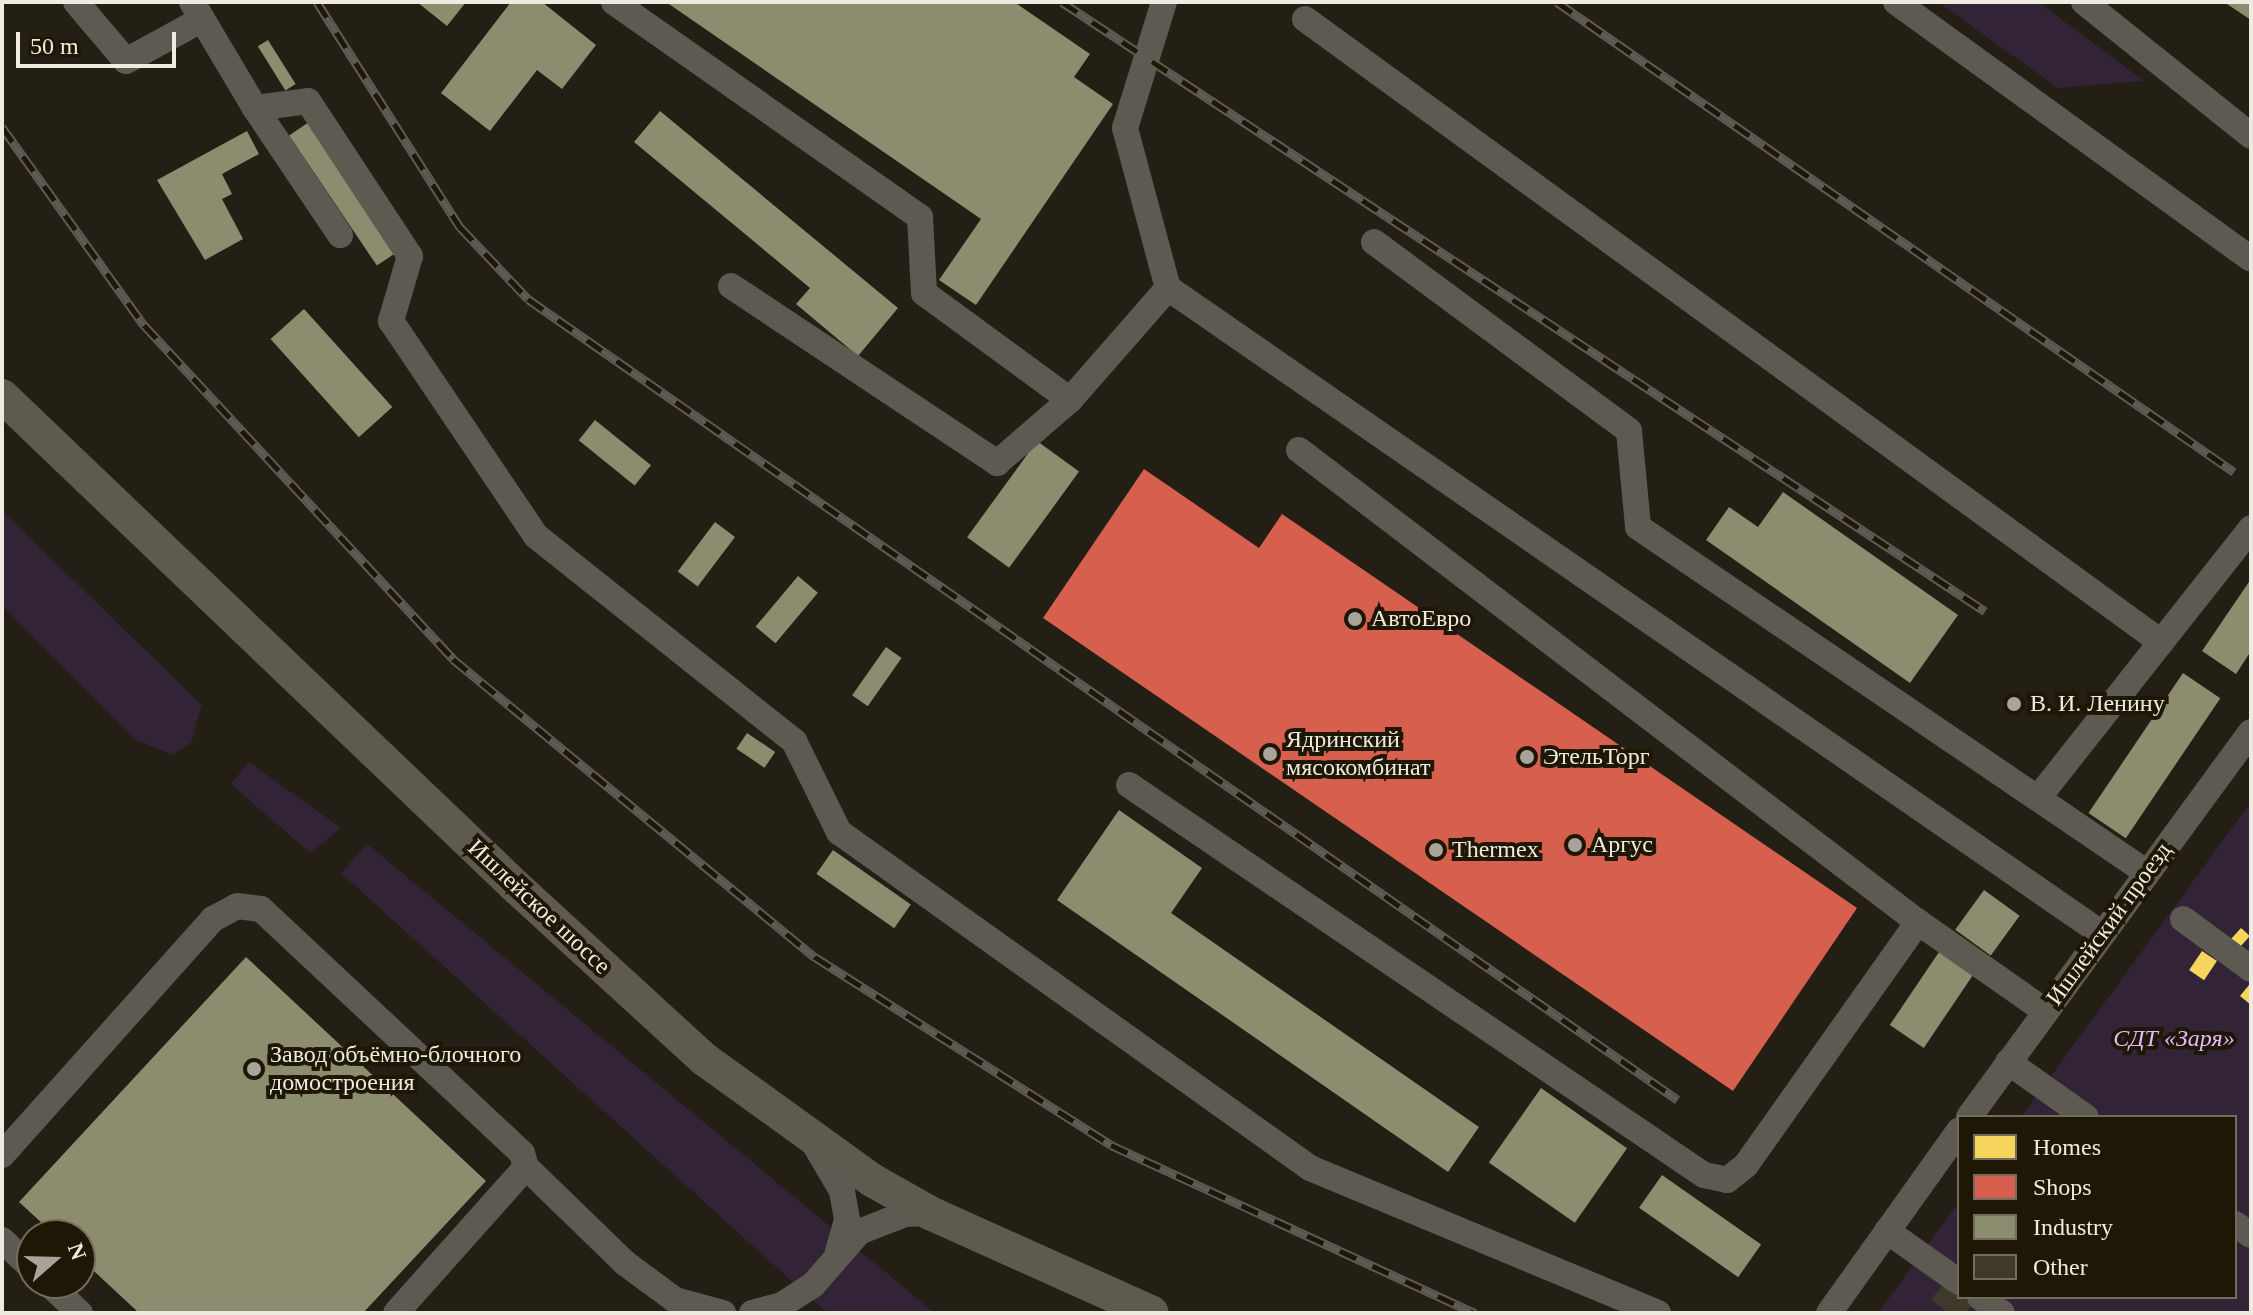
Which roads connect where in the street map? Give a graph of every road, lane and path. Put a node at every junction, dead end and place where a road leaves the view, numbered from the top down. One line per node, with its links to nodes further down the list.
1 (76, 2): 6 (street)
2 (614, 2): 16 (street)
3 (1164, 2): 14 (street)
4 (1896, 2): 12 (street)
5 (2084, 2): 9 (street)
6 (197, 11): 8 (street)
7 (1305, 19): 19 (street)
8 (255, 108): 10 (street); 47 (street)
9 (2251, 136)
10 (340, 235)
11 (1374, 242): 22 (street)
12 (2251, 259)
13 (731, 286): 16 (street)
14 (1168, 288): 16 (street); 26 (street)
15 (2, 396): 33 (main road, Ишлейское шоссе)
16 (1070, 400)
17 (1299, 450): 25 (street)
18 (2251, 528): 19 (street)
19 (2161, 642): 22 (street)
20 (2251, 732): 23 (street, Ишлейский проезд)
21 (1129, 785): 25 (street)
22 (2038, 798): 23 (street)
23 (2146, 872): 26 (street, Ишлейский проезд)
24 (2183, 919): 27 (street)
25 (1918, 922): 28 (street)
26 (2101, 933): 28 (street, Ишлейский проезд)
27 (2251, 969)
28 (2045, 1011): 29 (street, Ишлейский проезд)
29 (2008, 1062): 30 (street, Ишлейский проезд); 31 (street)
30 (1970, 1115)
31 (2083, 1115)
32 (1957, 1134): 37 (street)
33 (809, 1138): 36 (main road, Ишлейское шоссе); 38 (street)
34 (2, 1155): 35 (street)
35 (526, 1167): 43 (street); 44 (street)
36 (930, 1213): 38 (street); 46 (main road, Ишлейское шоссе)
37 (1887, 1231): 39 (street); 48 (street)
38 (837, 1256): 45 (street)
39 (1957, 1281)
40 (65, 1299): 42 (street)
41 (1983, 1299): 49 (street)
42 (80, 1313)
43 (396, 1313)
44 (723, 1313)
45 (752, 1313)
46 (1152, 1313)
47 (1658, 1313)
48 (1829, 1313)
49 (2002, 1313)

